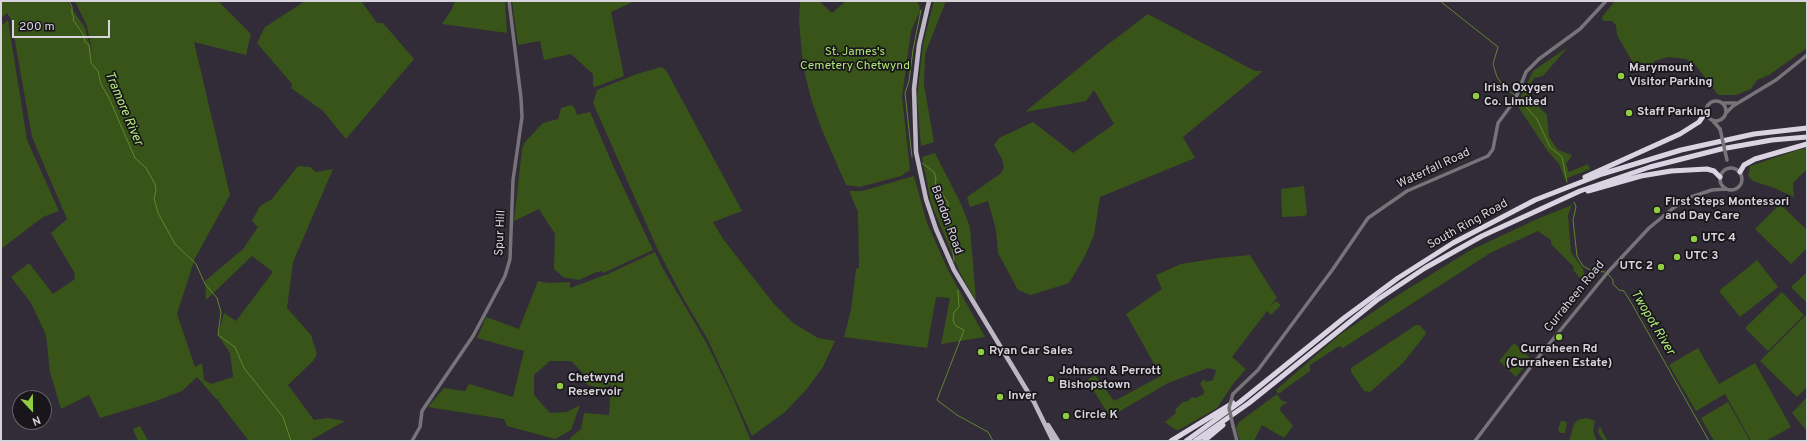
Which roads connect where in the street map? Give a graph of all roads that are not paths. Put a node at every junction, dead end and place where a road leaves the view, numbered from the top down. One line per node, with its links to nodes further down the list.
1 (509, 1): 28 (street, Spur Hill)
2 (929, 1): 27 (main road, Bandon Road)
3 (1606, 1): 35 (street, Waterfall Road, bridge)
4 (1807, 56): 5 (street)
5 (1740, 102): 6 (street); 8 (street)
6 (1721, 103): 7 (street); 8 (street)
7 (1706, 112): 10 (street); 23 (highway)
8 (1726, 113): 9 (street)
9 (1723, 118): 10 (street); 12 (street)
10 (1713, 121): 12 (street)
11 (1807, 128): 23 (highway, South Ring Road)
12 (1720, 129): 15 (street, bridge)
13 (1807, 137): 24 (highway, South Ring Road)
14 (1807, 144): 18 (highway)
15 (1727, 160): 16 (street); 17 (street)
16 (1733, 167): 17 (street); 18 (street)
17 (1723, 171): 19 (street)
18 (1740, 172): 21 (street, Curraheen Road)
19 (1720, 177): 20 (street); 24 (highway)
20 (1720, 183): 21 (street); 22 (street, Curraheen Road)
21 (1726, 189): 22 (street, Curraheen Road)
22 (1712, 190): 36 (street, Curraheen Road)
23 (1535, 200): 25 (highway, South Ring Road)
24 (1558, 201): 26 (highway, South Ring Road)
25 (1270, 378): 31 (highway); 32 (highway, South Ring Road)
26 (1249, 403): 33 (highway, South Ring Road); 34 (highway)
27 (1045, 422): 29 (main road, Bandon Road); 30 (main road, Bandon Road)
28 (412, 441)
29 (1053, 441)
30 (1058, 441)
31 (1171, 441)
32 (1186, 441)
33 (1194, 441)
34 (1204, 441)
35 (1237, 441)
36 (1475, 441)

